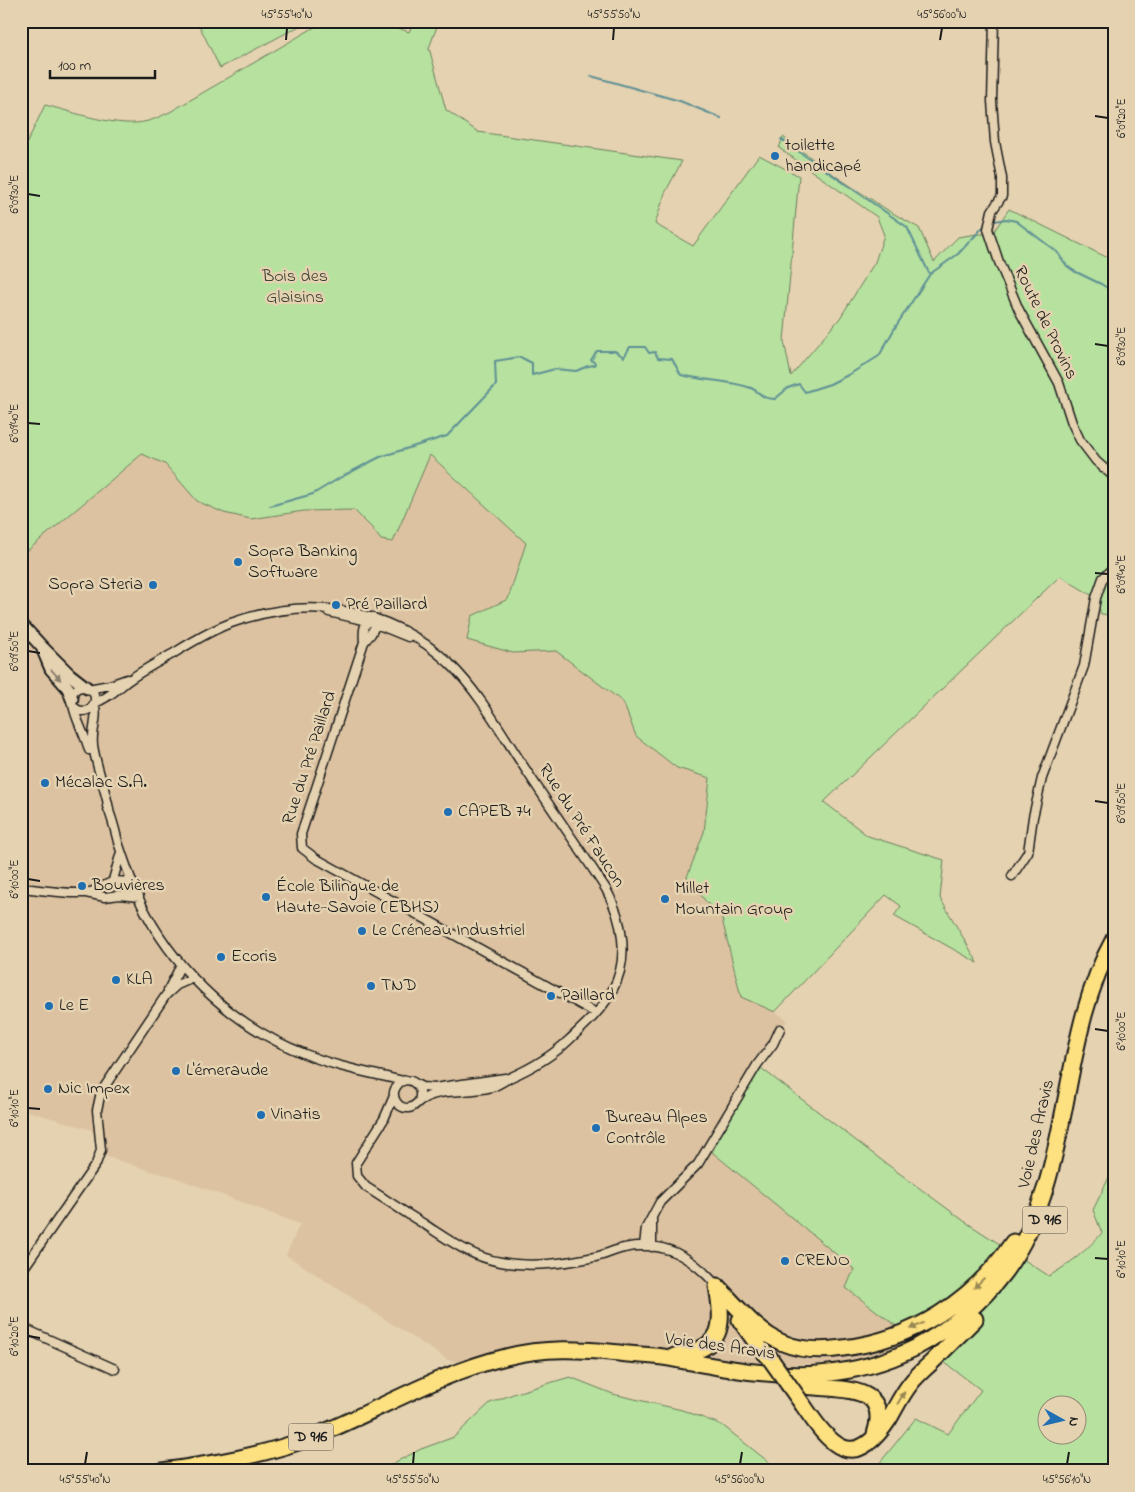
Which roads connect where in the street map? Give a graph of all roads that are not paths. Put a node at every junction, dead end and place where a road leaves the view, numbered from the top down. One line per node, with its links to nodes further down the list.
1 (994, 21): 2 (street, Route de Provins)
2 (1114, 477)
3 (1114, 568): 13 (street)
4 (372, 621): 7 (street, Rue du Pré Faucon); 25 (street, Rue du Pré Faucon); 25 (street, Rue du Pré Paillard)
5 (21, 624): 6 (street)
6 (43, 648): 8 (street); 9 (street, one-way to 9)
7 (132, 678): 8 (street, Rue du Pré Faucon); 10 (street, Rue du Pré Faucon)
8 (88, 688): 9 (street); 10 (street)
9 (72, 702): 10 (street); 11 (street)
10 (94, 703): 11 (street)
11 (109, 809): 12 (street)
12 (121, 852): 14 (street); 15 (street)
13 (1012, 876)
14 (113, 880): 15 (street); 17 (street)
15 (132, 883): 18 (street); 19 (street)
16 (21, 888): 17 (street)
17 (84, 893): 18 (street)
18 (119, 895): 19 (street)
19 (139, 897): 22 (street)
20 (1114, 939): 35 (highway, Voie des Aravis / D 916)
21 (1114, 960): 39 (highway, Voie des Aravis / D 916)
22 (181, 965): 23 (street); 24 (street)
23 (193, 978): 24 (street); 27 (street)
24 (166, 994): 37 (street)
25 (596, 1013): 28 (street, Rue du Pré Faucon)
26 (780, 1029): 36 (street)
27 (382, 1075): 29 (street); 31 (street)
28 (512, 1077): 30 (street, Rue du Pré Faucon); 32 (street, Rue du Pré Faucon)
29 (404, 1081): 30 (street); 31 (street)
30 (416, 1084): 32 (street)
31 (394, 1094): 33 (street); 34 (street)
32 (419, 1101): 33 (street)
33 (403, 1107): 34 (street)
34 (384, 1119): 36 (street)
35 (1051, 1169): 41 (highway, one-way to 41); 44 (highway, Voie des Aravis / D 916)
36 (648, 1246): 38 (street)
37 (21, 1272)
38 (717, 1286): 41 (highway); 43 (highway); 44 (highway)
39 (975, 1318): 46 (highway, Voie des Aravis / D 916); 47 (highway, one-way to 39)
40 (21, 1327): 45 (street)
41 (766, 1334): 43 (highway)
42 (615, 1353): 44 (highway, Voie des Aravis / D 916); 46 (highway, Voie des Aravis / D 916); 48 (highway, Voie des Aravis / D 916)
43 (769, 1357): 47 (highway, bridge)
44 (663, 1358)
45 (115, 1369)
46 (789, 1385): 47 (highway)
47 (873, 1438)
48 (162, 1471)

